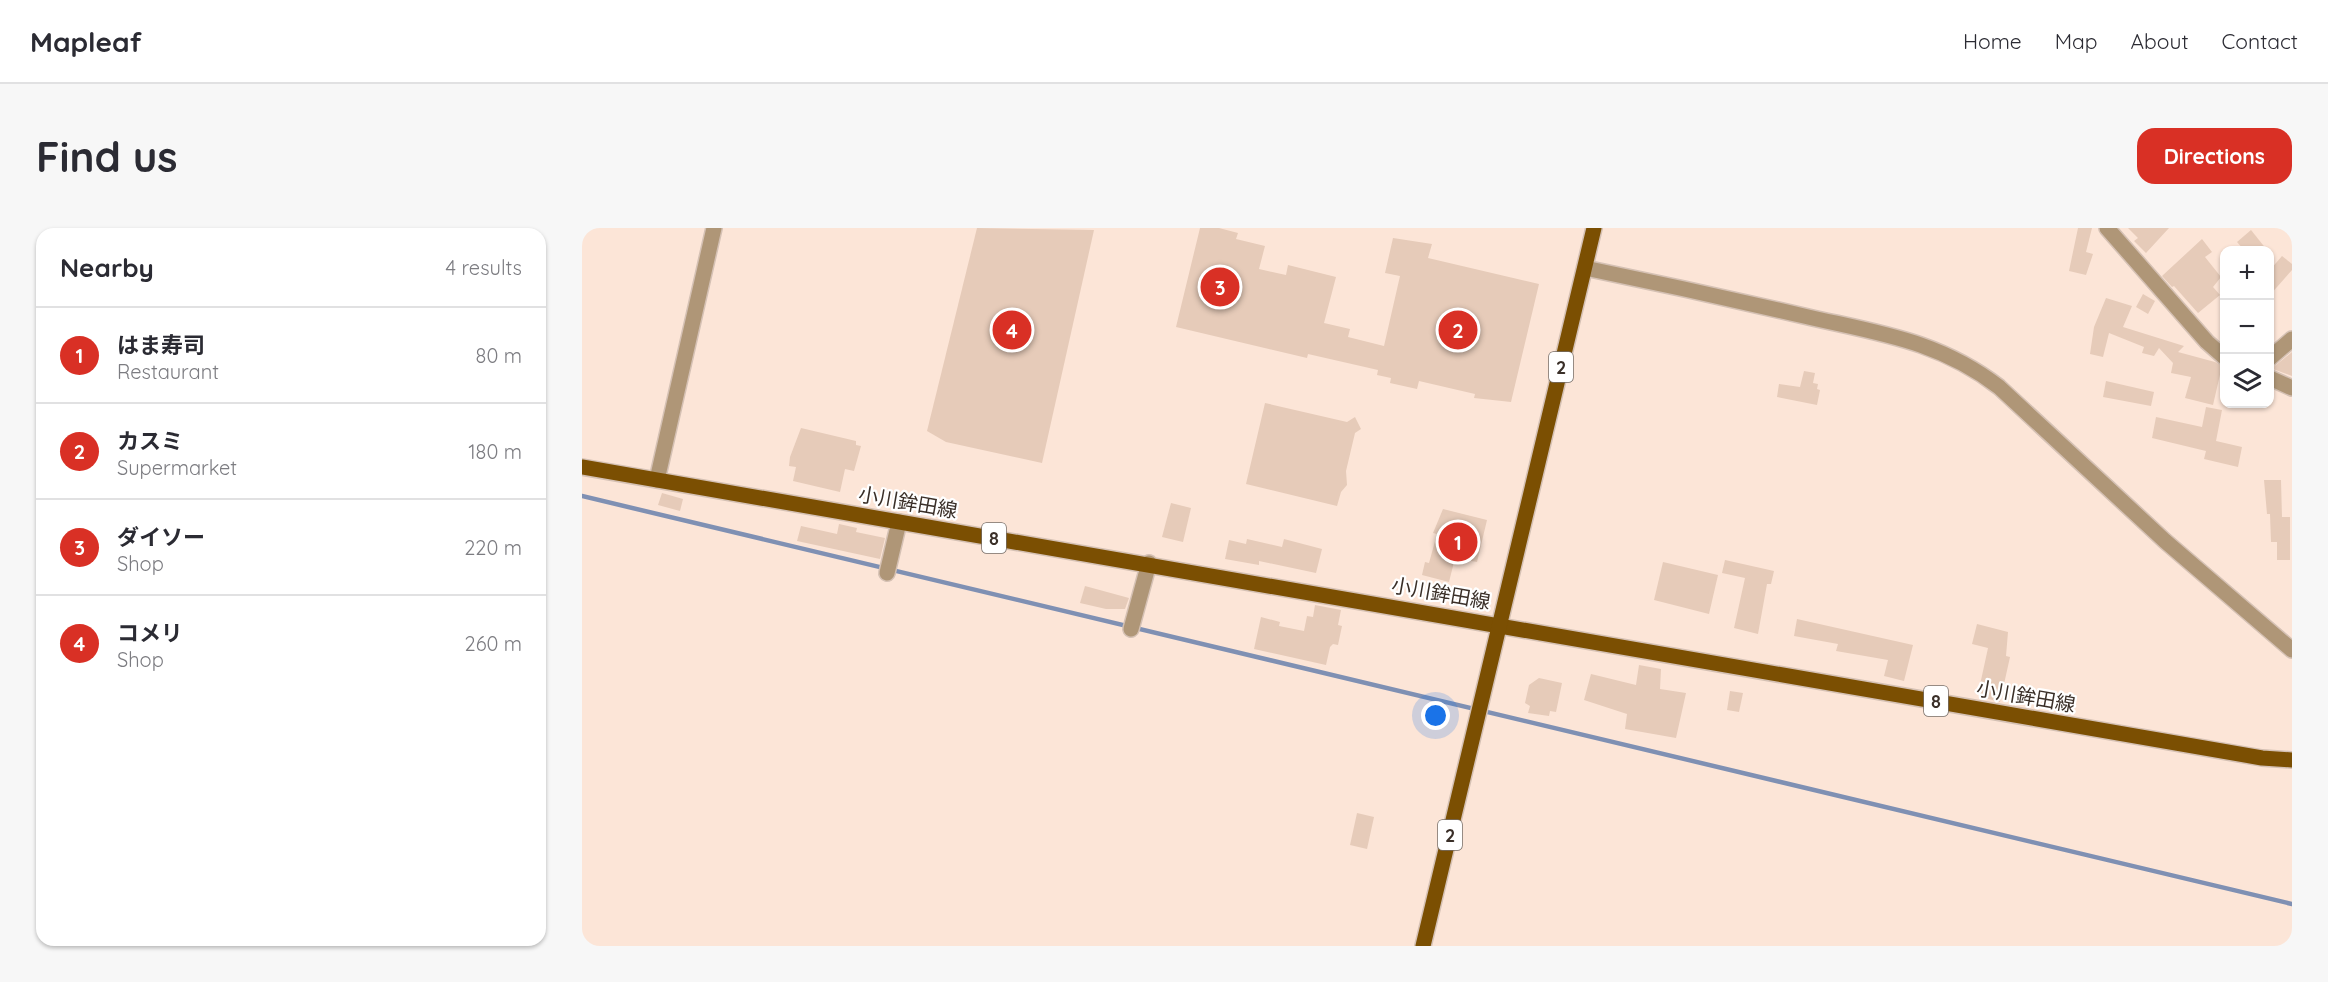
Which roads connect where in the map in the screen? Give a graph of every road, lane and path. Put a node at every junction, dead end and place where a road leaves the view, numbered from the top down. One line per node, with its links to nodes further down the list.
1 (714, 228): 11 (street)
2 (1594, 228): 4 (main road, 2)
3 (2107, 228): 6 (street)
4 (1585, 268): 15 (main road, 2); 17 (street)
5 (2292, 339): 7 (street)
6 (2221, 354)
7 (2274, 355)
8 (2274, 380): 9 (street)
9 (2292, 388)
10 (582, 467): 11 (main road, 小川鉾田線 / 8)
11 (657, 480): 12 (main road, 小川鉾田線 / 8)
12 (899, 522): 13 (main road, 小川鉾田線 / 8); 14 (street)
13 (1149, 564): 15 (main road, 小川鉾田線 / 8); 16 (street)
14 (888, 569)
15 (1500, 625): 18 (main road, 小川鉾田線 / 8); 19 (main road, 2)
16 (1132, 626)
17 (2292, 650)
18 (2292, 760)
19 (1423, 946)

